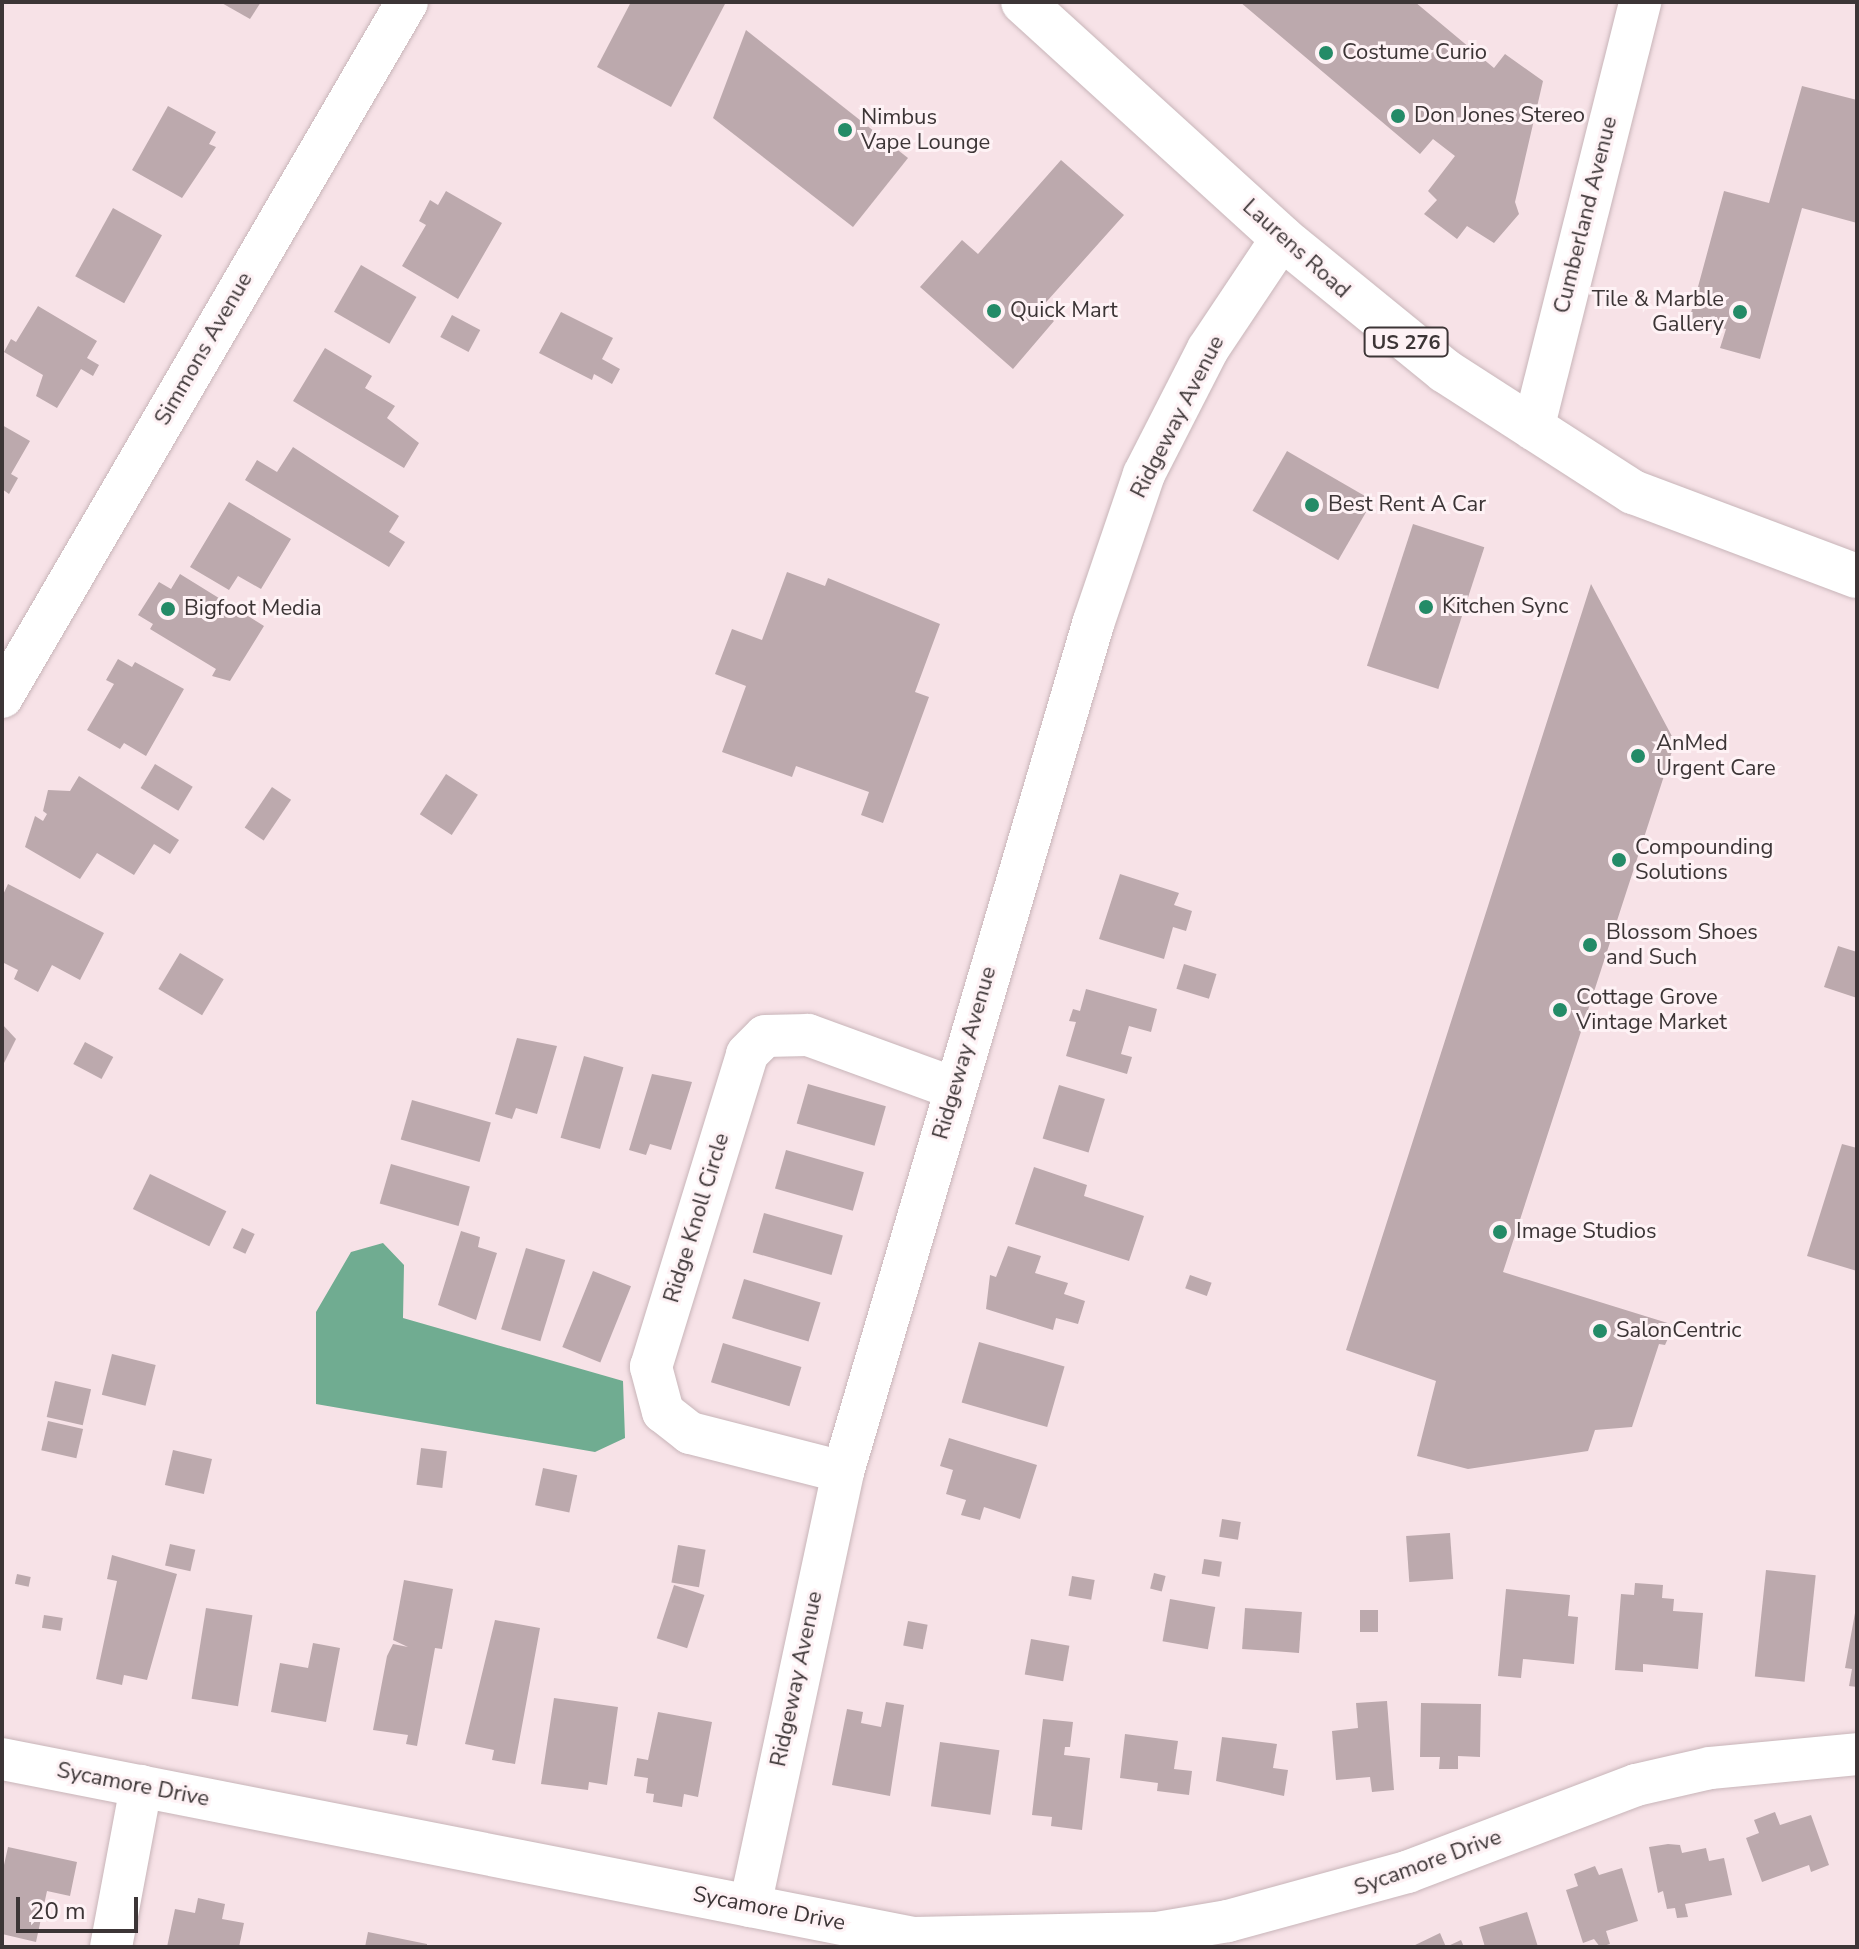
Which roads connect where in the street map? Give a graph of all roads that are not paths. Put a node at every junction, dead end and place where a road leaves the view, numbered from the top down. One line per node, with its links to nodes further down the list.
1 (407, 2): 7 (street, Simmons Avenue)
2 (1023, 2): 4 (main road, Laurens Road / US 276)
3 (1640, 2): 5 (street, Cumberland Avenue)
4 (1282, 238): 5 (main road, Laurens Road / US 276); 8 (street, Ridgeway Avenue)
5 (1533, 429): 6 (main road, Laurens Road / US 276)
6 (1857, 576)
7 (2, 697)
8 (954, 1088): 9 (street, Ridgeway Avenue); 9 (street, Ridge Knoll Circle)
9 (843, 1472): 13 (street, Ridgeway Avenue)
10 (1857, 1754): 14 (street, Sycamore Drive)
11 (2, 1759): 12 (street, Sycamore Drive)
12 (141, 1786): 13 (street, Sycamore Drive); 15 (street)
13 (750, 1906): 14 (street, Sycamore Drive)
14 (919, 1942)
15 (111, 1947)

